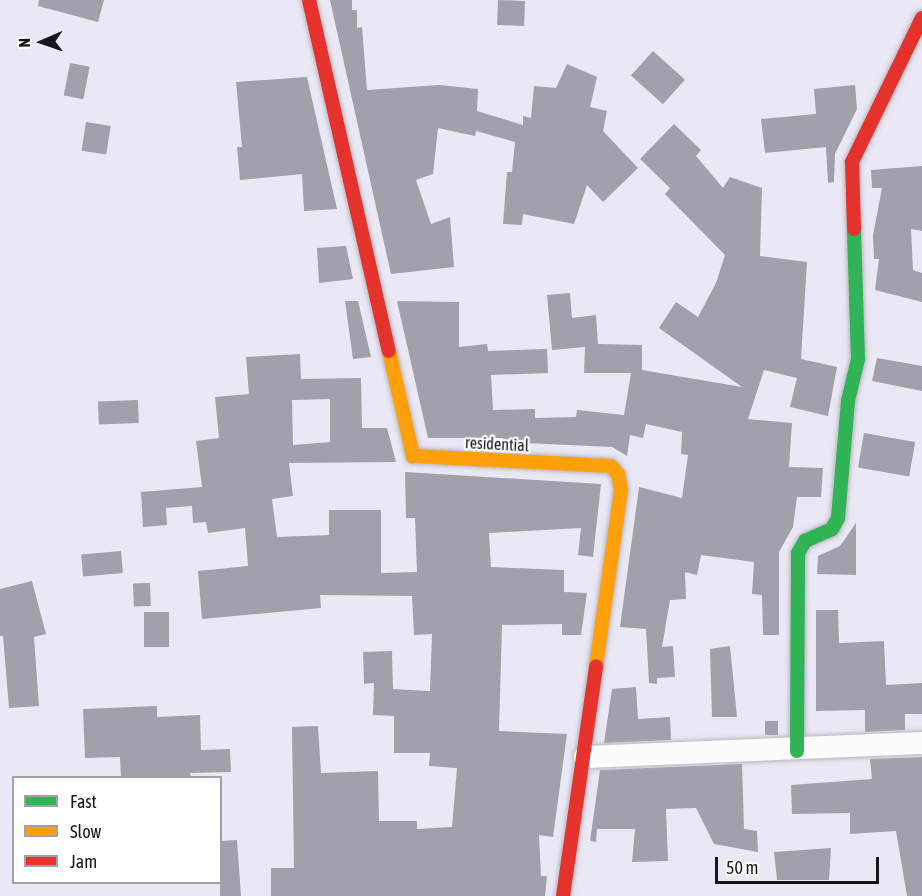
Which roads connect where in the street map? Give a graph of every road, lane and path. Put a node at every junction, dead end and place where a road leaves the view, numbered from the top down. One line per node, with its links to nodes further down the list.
1 (309, 0): 5 (street, residential)
2 (922, 18): 4 (street)
3 (922, 743): 4 (street)
4 (797, 751): 5 (street)
5 (585, 757): 6 (street, residential)
6 (563, 896)

